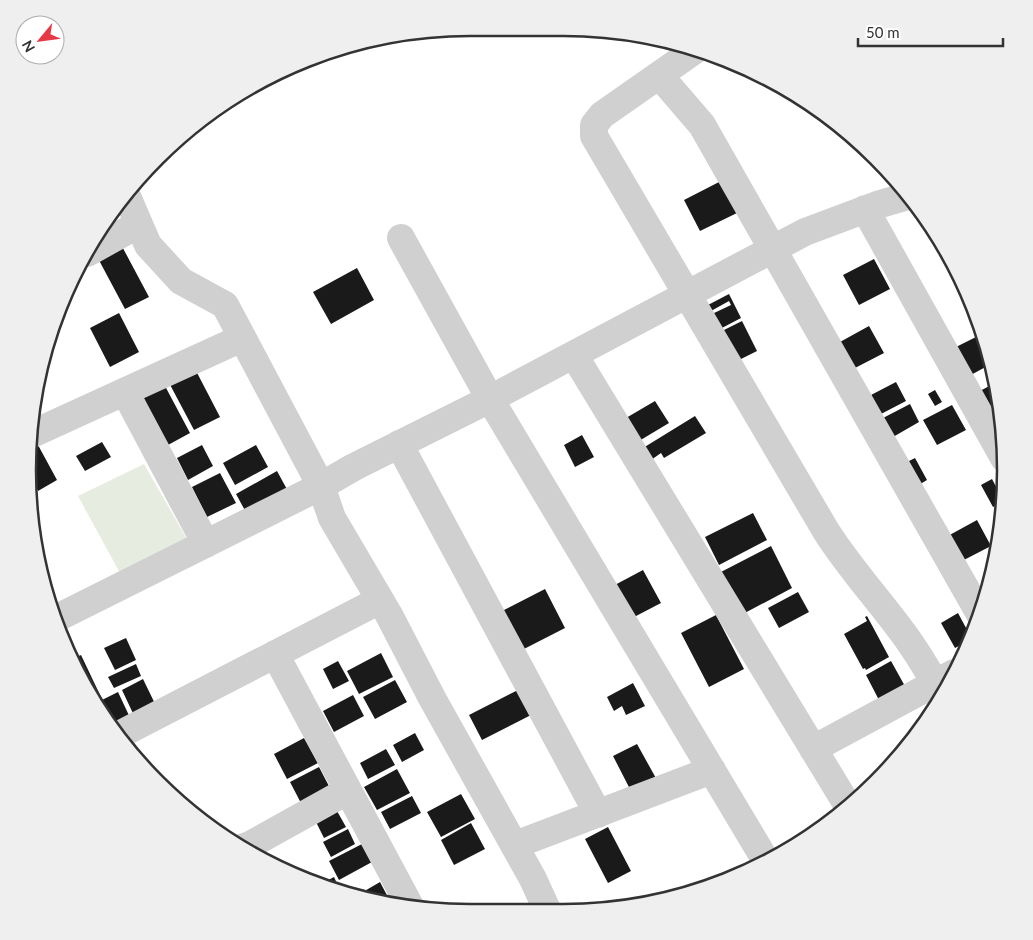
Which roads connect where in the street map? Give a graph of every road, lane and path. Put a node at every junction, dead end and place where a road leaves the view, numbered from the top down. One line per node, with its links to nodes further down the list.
1 (688, 55): 2 (street)
2 (659, 75): 9 (street); 10 (street)
3 (901, 198): 5 (street)
4 (129, 202): 6 (street)
5 (865, 209): 9 (street); 17 (street)
6 (139, 224): 8 (street); 11 (street)
7 (401, 238): 14 (street)
8 (98, 247)
9 (772, 250): 10 (street); 21 (street)
10 (687, 295): 12 (street); 24 (street)
11 (242, 338): 13 (street); 18 (street)
12 (574, 355): 14 (street); 27 (street)
13 (125, 392): 15 (street); 19 (street)
14 (490, 399): 16 (street); 28 (street)
15 (38, 431)
16 (399, 444): 18 (street); 31 (street)
17 (996, 444)
18 (321, 486): 19 (street); 20 (street)
19 (206, 544): 22 (street)
20 (380, 600): 23 (street); 32 (street)
21 (975, 605)
22 (62, 616)
23 (275, 654): 26 (street); 29 (street)
24 (942, 682)
25 (940, 686): 27 (street)
26 (125, 732)
27 (813, 749): 30 (street)
28 (712, 770): 31 (street); 34 (street)
29 (348, 791): 33 (street); 35 (street)
30 (844, 800)
31 (598, 814): 32 (street)
32 (514, 845): 36 (street)
33 (254, 847)
34 (762, 855)
35 (407, 899)
36 (544, 904)

